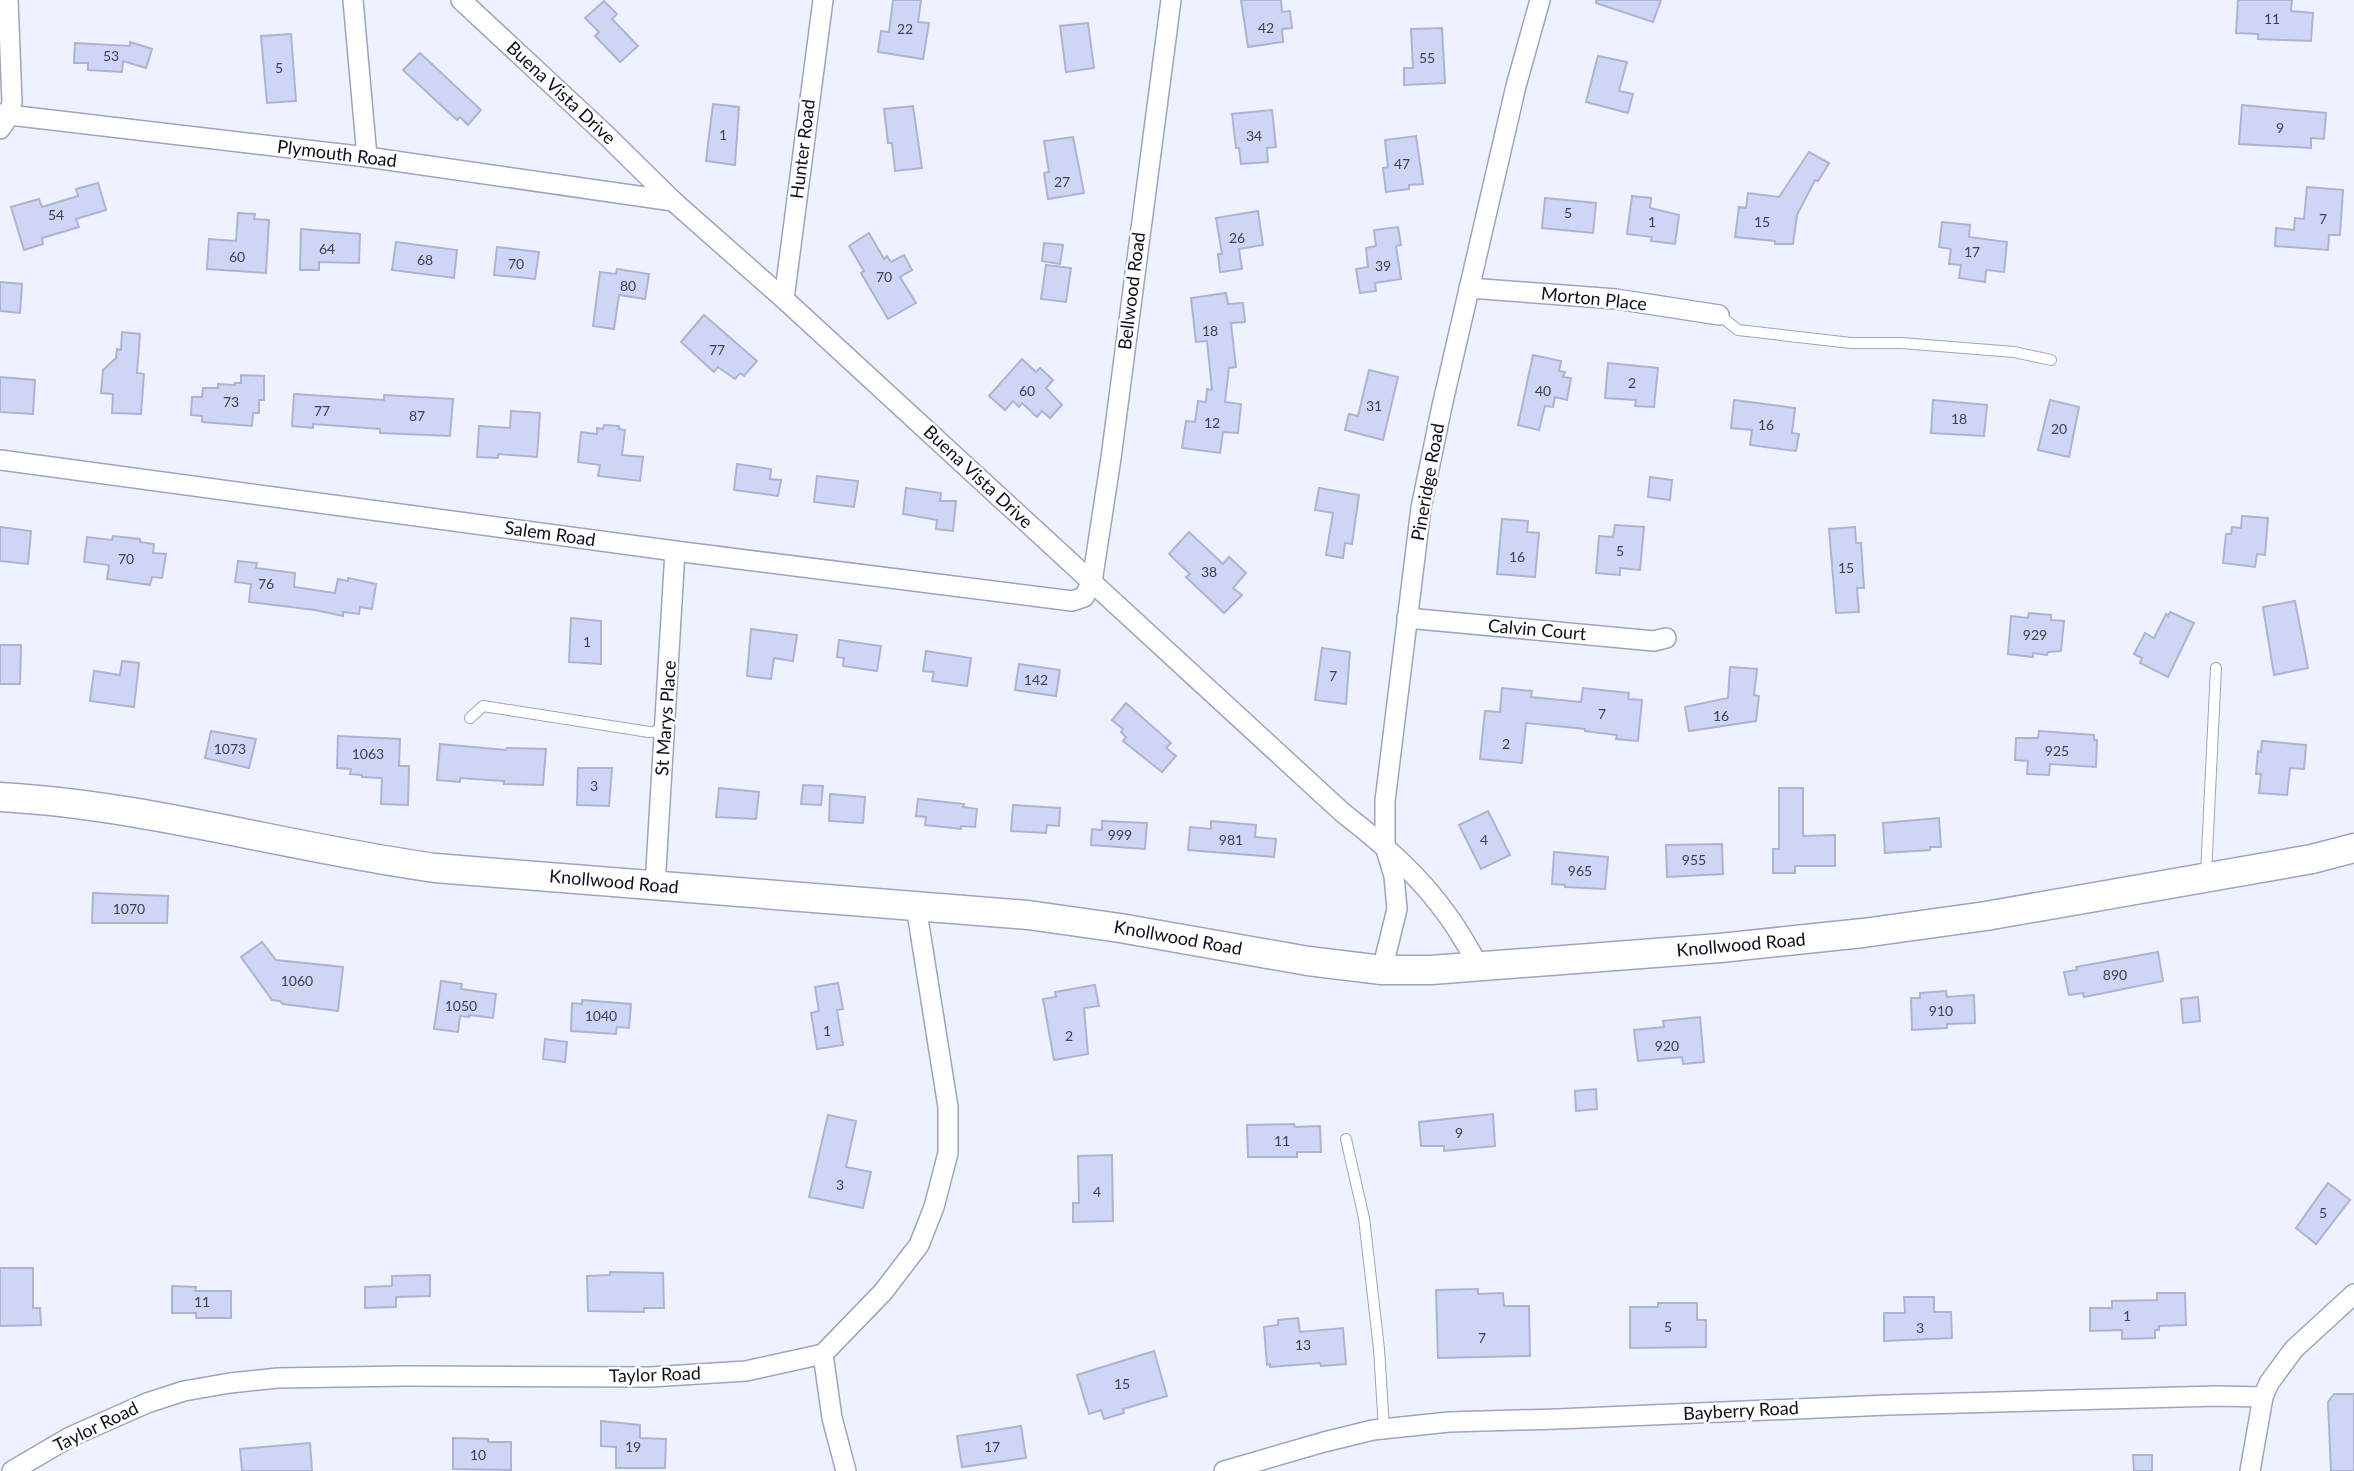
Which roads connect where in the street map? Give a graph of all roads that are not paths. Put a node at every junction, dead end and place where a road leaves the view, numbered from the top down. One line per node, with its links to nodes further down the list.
1 (8, 0): 7 (street)
2 (353, 0): 8 (street)
3 (461, 0): 9 (street, Buena Vista Drive)
4 (823, 0): 11 (street, Hunter Road)
5 (1171, 0): 16 (street, Bellwood Road)
6 (1540, 0): 10 (street, Pineridge Road)
7 (3, 120): 8 (street, Plymouth Road)
8 (368, 157): 9 (street, Plymouth Road)
9 (673, 201): 11 (street, Buena Vista Drive)
10 (1469, 288): 12 (street, Morton Place); 17 (street, Pineridge Road)
11 (784, 299): 16 (street, Buena Vista Drive)
12 (1719, 316): 13 (lane)
13 (2051, 360)
14 (0, 460): 15 (street, Salem Road)
15 (675, 551): 16 (street, Salem Road); 21 (street, St Marys Place)
16 (1092, 582): 23 (street, Buena Vista Drive)
17 (1407, 618): 18 (street, Calvin Court); 23 (street, Pineridge Road)
18 (1666, 638)
19 (2216, 668): 25 (lane)
20 (470, 718): 21 (lane)
21 (665, 730): 26 (street, St Marys Place)
22 (0, 797): 26 (main road, Knollwood Road)
23 (1384, 846): 28 (street, Buena Vista Drive); 29 (street, Pineridge Road)
24 (2354, 848): 25 (main road, Knollwood Road)
25 (2206, 878): 28 (main road, Knollwood Road)
26 (655, 886): 27 (main road, Knollwood Road)
27 (916, 906): 29 (main road, Knollwood Road); 32 (street)
28 (1480, 967): 29 (main road, Knollwood Road)
29 (1382, 970)
30 (1346, 1139): 34 (lane)
31 (2354, 1294): 33 (street)
32 (823, 1354): 35 (street, Taylor Road); 36 (street)
33 (2263, 1397): 34 (street, Bayberry Road); 38 (street)
34 (1384, 1429): 37 (street, Bayberry Road)
35 (12, 1471)
36 (846, 1471)
37 (1224, 1471)
38 (2250, 1471)

